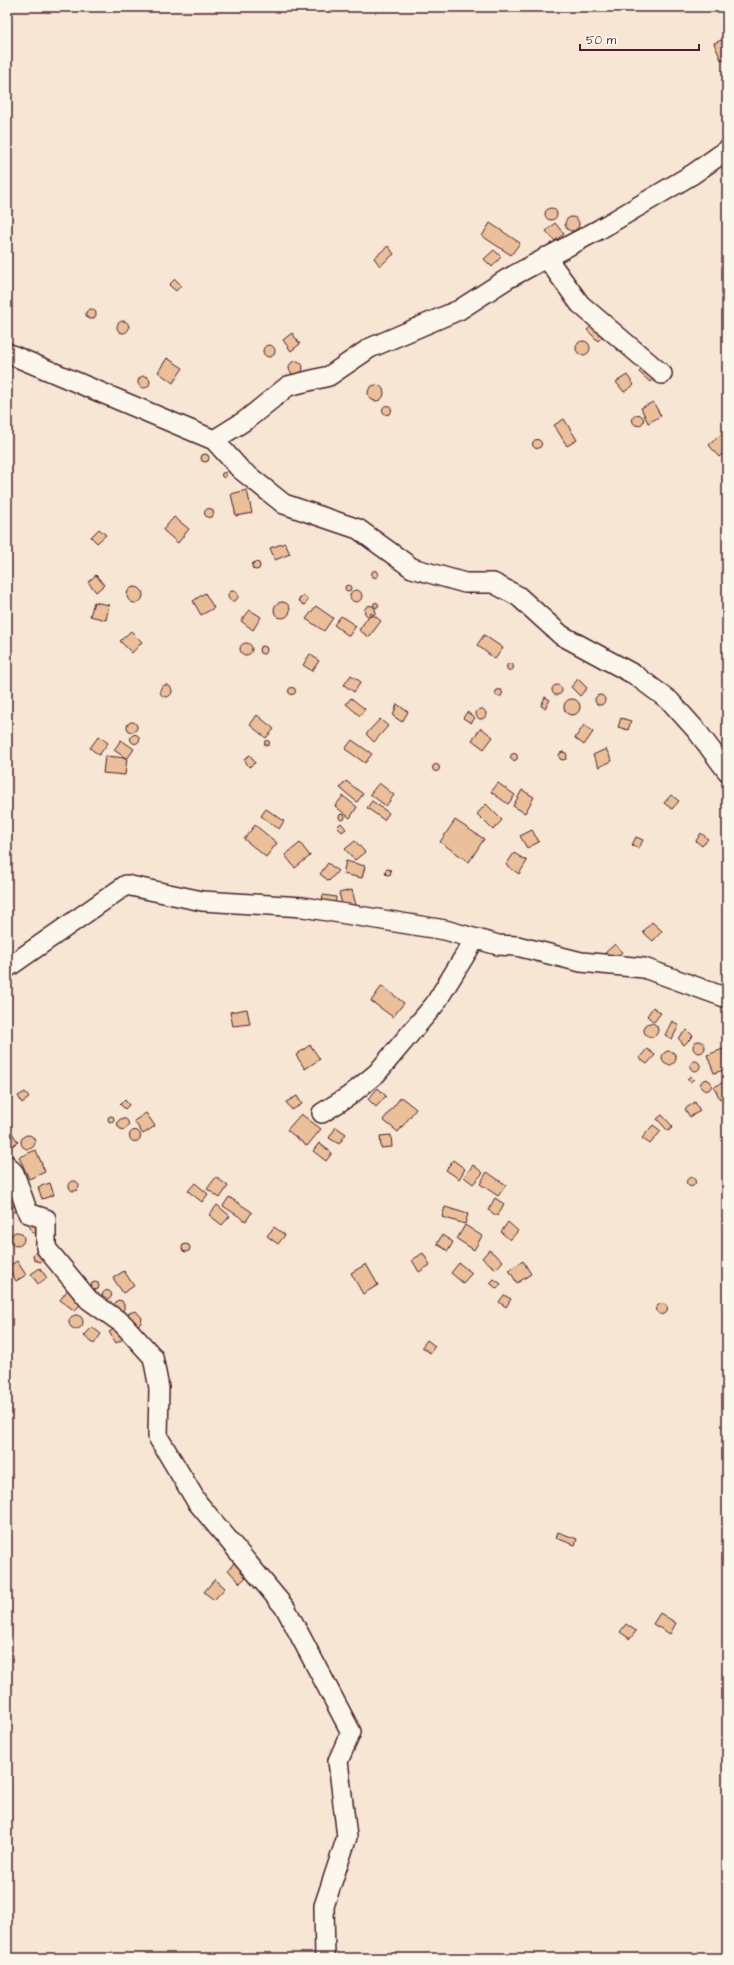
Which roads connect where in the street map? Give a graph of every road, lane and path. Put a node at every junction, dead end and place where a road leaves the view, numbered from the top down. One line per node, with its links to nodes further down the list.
1 (727, 150): 2 (street)
2 (546, 257): 4 (street); 5 (street)
3 (7, 353): 5 (street)
4 (662, 374)
5 (214, 440): 6 (street)
6 (727, 771)
7 (475, 939): 8 (street); 9 (street); 10 (street)
8 (7, 968)
9 (727, 998)
10 (322, 1113)
11 (7, 1165): 12 (street)
12 (325, 1958)

